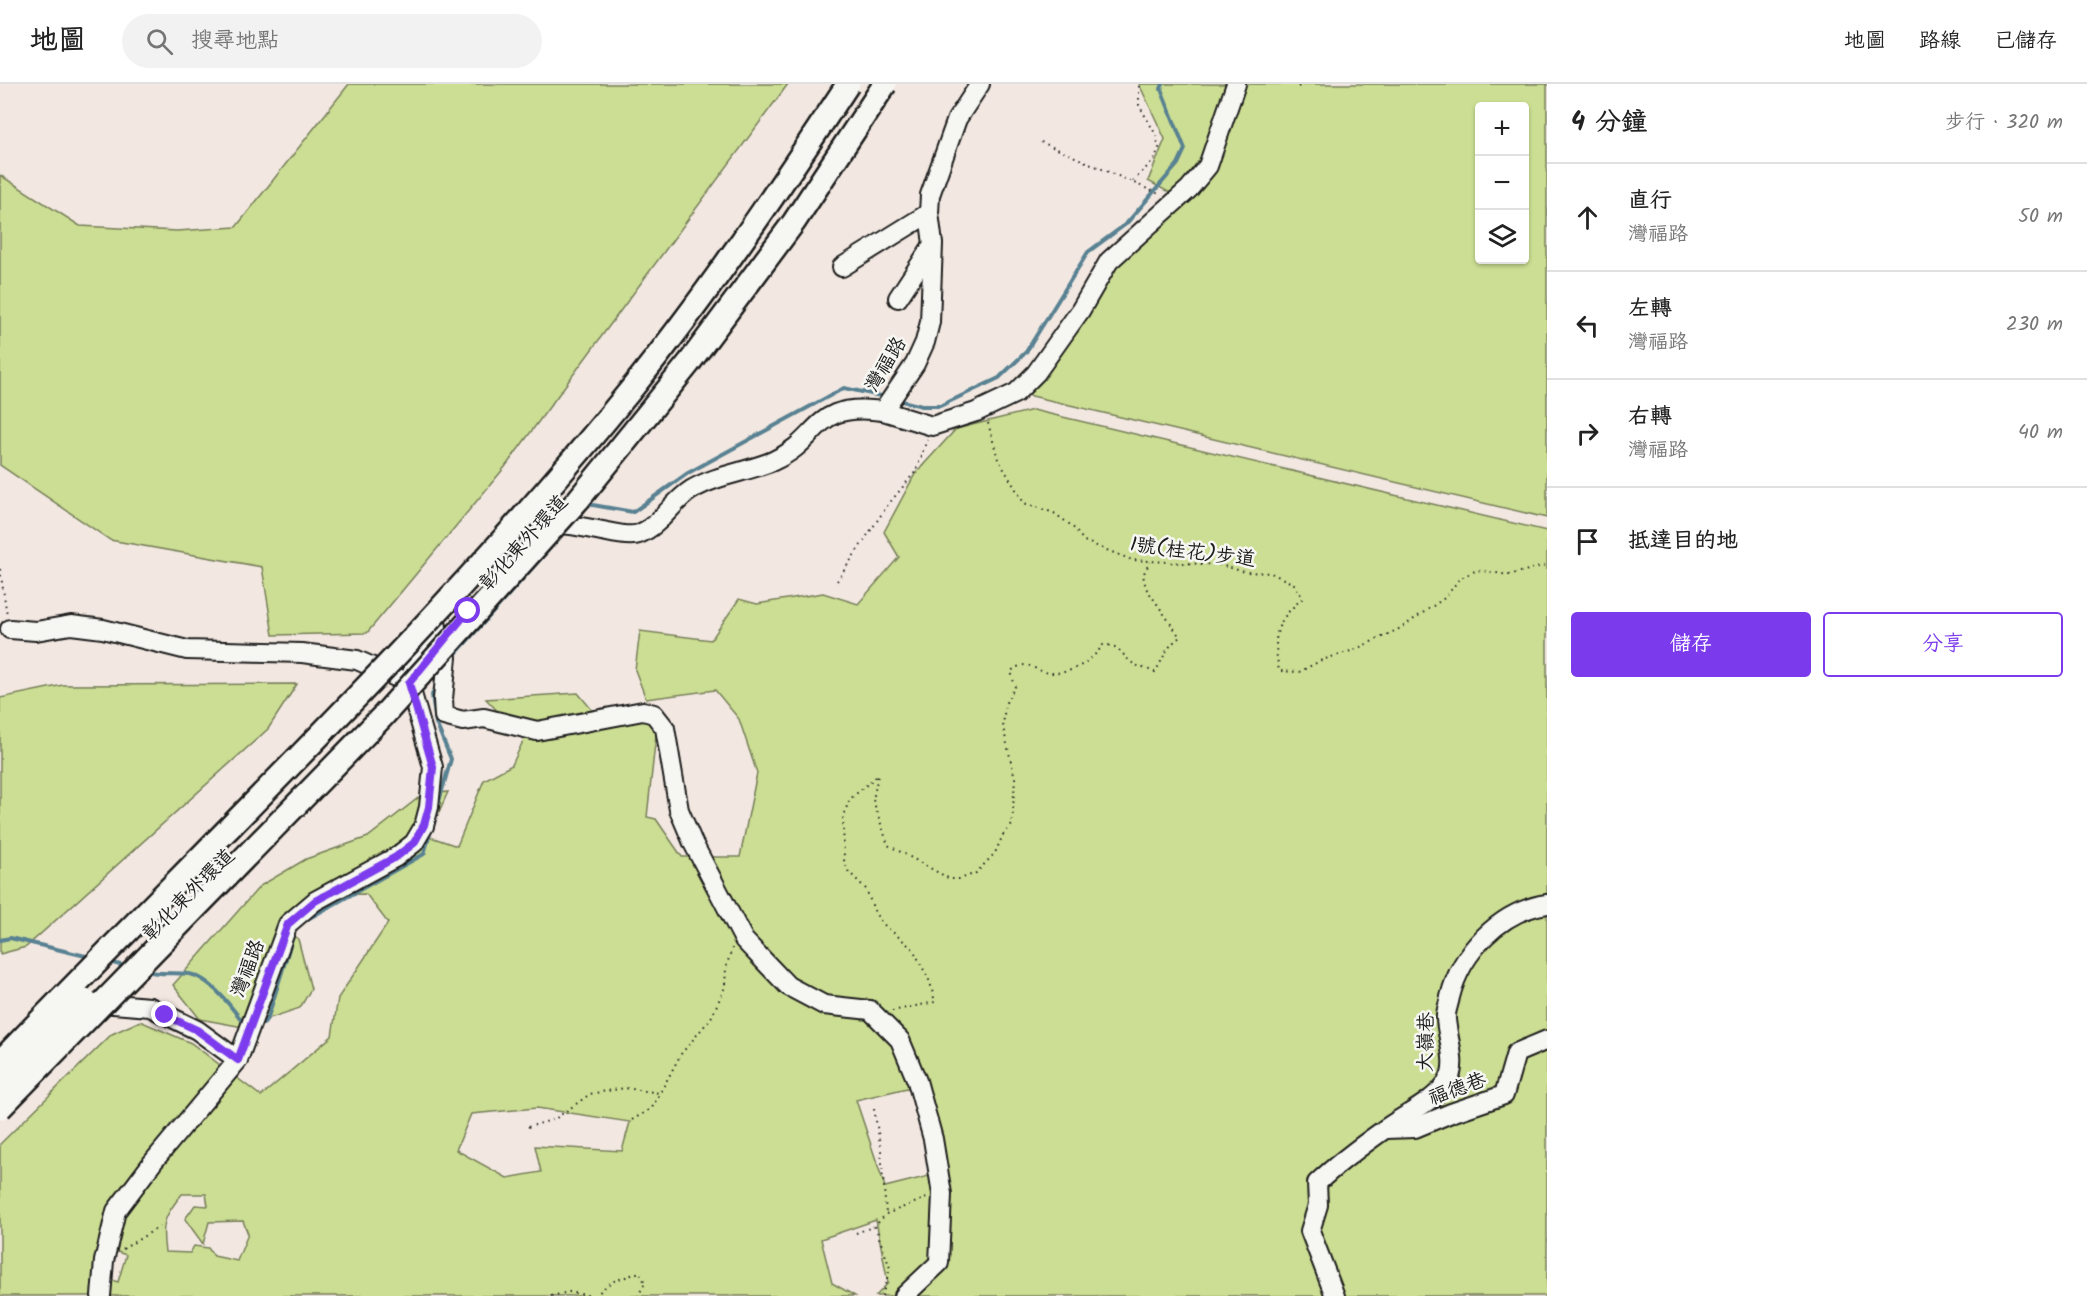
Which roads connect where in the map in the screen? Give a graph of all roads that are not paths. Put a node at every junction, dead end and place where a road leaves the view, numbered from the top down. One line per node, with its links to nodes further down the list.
1 (831, 84): 17 (main road)
2 (848, 84): 20 (main road, 彰化東外環道, bridge)
3 (870, 84): 21 (main road, 彰化東外環道, bridge)
4 (885, 84): 22 (main road, bridge)
5 (980, 84): 7 (street, 灣福路)
6 (1236, 84): 11 (street)
7 (929, 213): 8 (street, 灣福路); 9 (street)
8 (933, 244): 10 (street); 11 (street, 灣福路)
9 (842, 267)
10 (898, 298)
11 (883, 411): 12 (street, 灣福路)
12 (583, 527): 14 (street, 灣福路); 15 (street, 灣福路)
13 (10, 629): 15 (street)
14 (436, 647): 15 (street, 灣福路); 25 (street)
15 (409, 683): 19 (street, 灣福路)
16 (1547, 904): 23 (street, 大嶺巷)
17 (0, 1041)
18 (1547, 1041): 23 (street, 福德巷)
19 (238, 1060): 21 (street); 24 (street, 灣福路)
20 (0, 1062)
21 (0, 1087)
22 (0, 1108)
23 (1385, 1129): 26 (street, 大嶺巷)
24 (101, 1296)
25 (904, 1296)
26 (1335, 1296)

